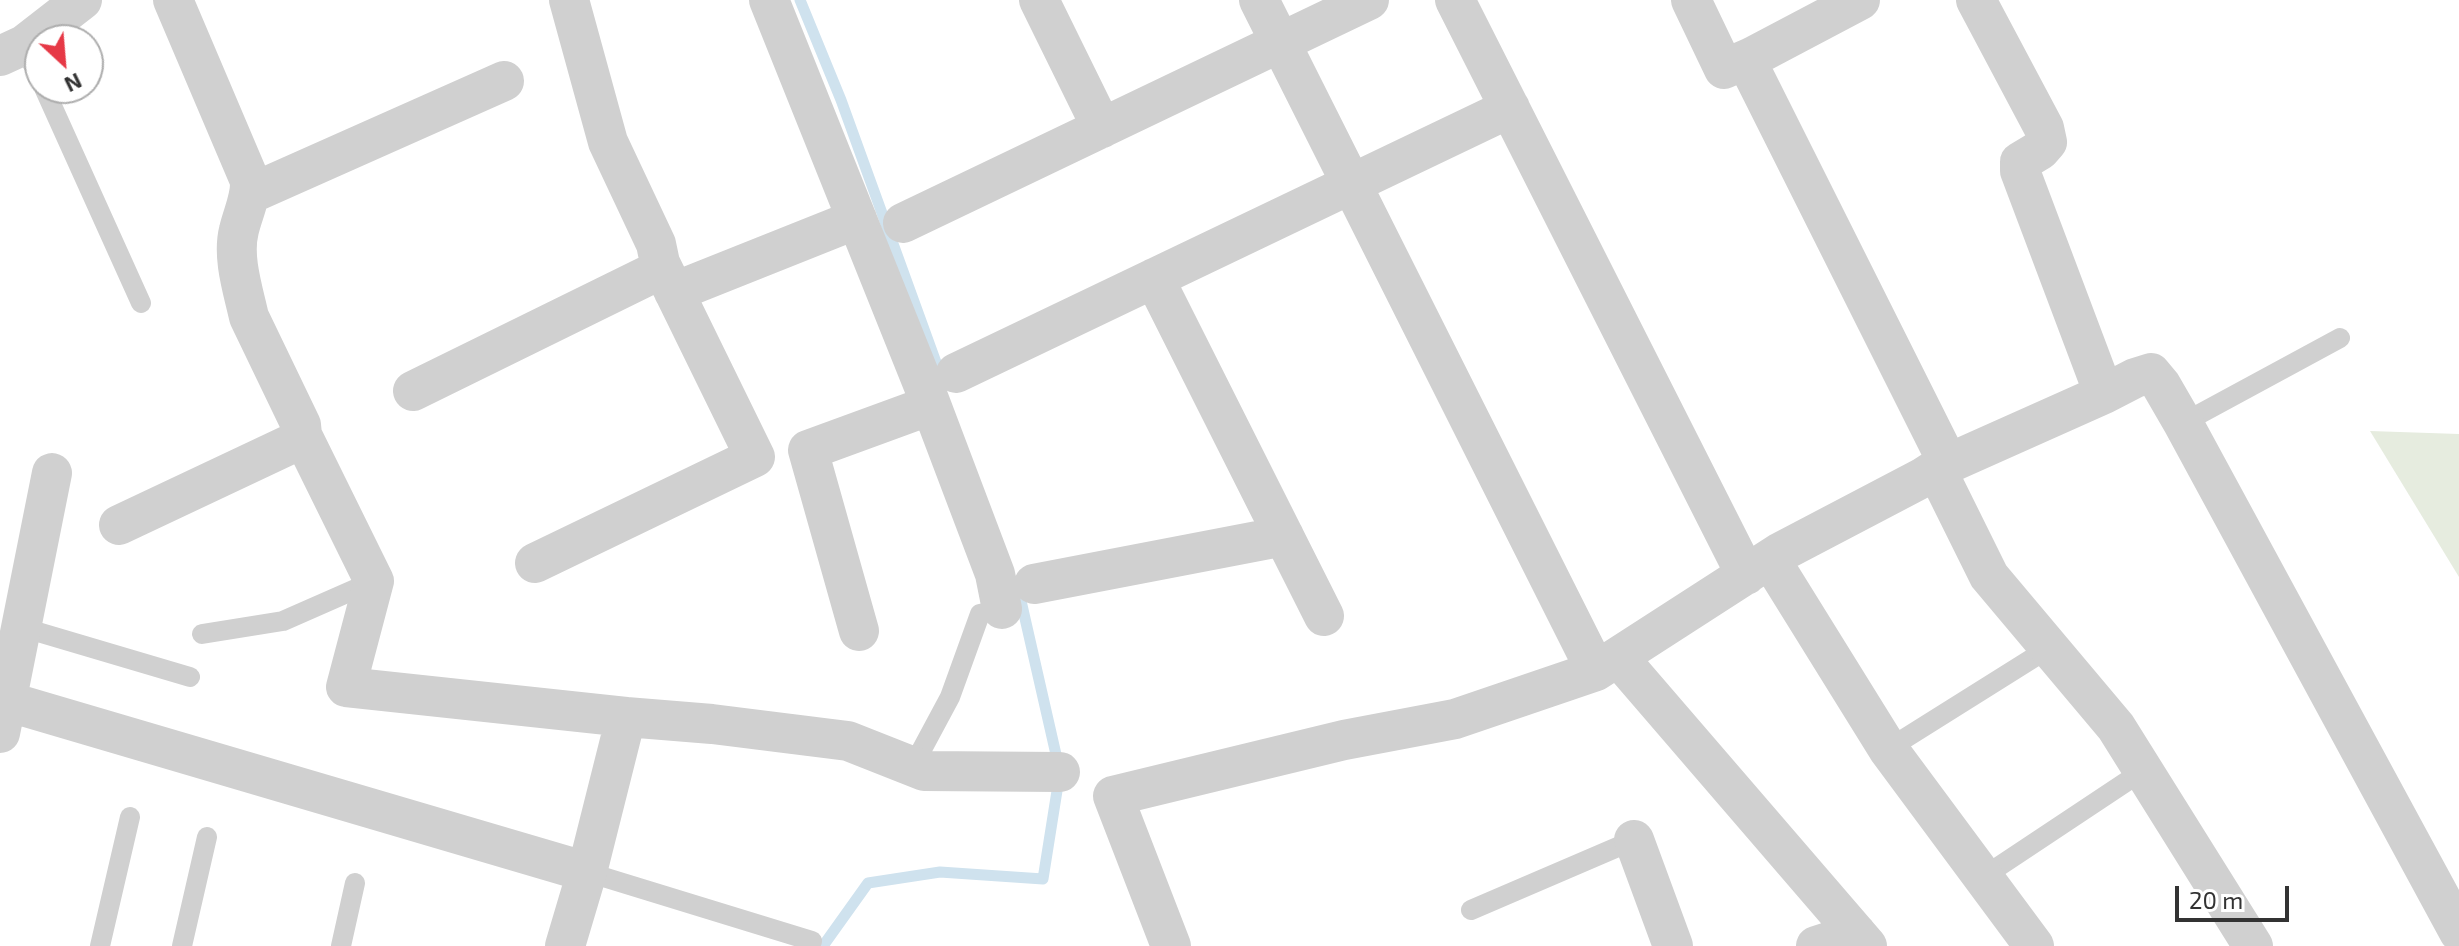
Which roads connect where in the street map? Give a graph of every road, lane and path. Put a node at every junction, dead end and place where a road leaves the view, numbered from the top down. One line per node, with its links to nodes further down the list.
1 (82, 0): 14 (street)
2 (173, 0): 21 (street)
3 (569, 0): 24 (street)
4 (769, 0): 22 (street)
5 (1039, 0): 19 (street)
6 (1259, 0): 13 (street)
7 (1369, 0): 13 (street)
8 (1455, 0): 18 (street)
9 (1691, 0): 15 (street)
10 (1860, 0): 12 (street)
11 (1976, 0): 30 (street)
12 (1807, 12): 15 (street)
13 (1280, 42): 19 (street); 20 (street)
14 (12, 50)
15 (1754, 56): 34 (street)
16 (504, 81): 21 (street)
17 (51, 104): 26 (lane)
18 (1510, 108): 20 (street); 39 (street)
19 (1102, 128): 23 (street)
20 (1351, 183): 25 (street); 48 (street)
21 (250, 194): 33 (street)
22 (857, 219): 24 (street); 31 (street)
23 (903, 223)
24 (667, 277): 29 (street); 38 (street)
25 (1154, 278): 28 (street); 37 (street)
26 (141, 303)
27 (2340, 338): 32 (lane)
28 (956, 373)
29 (413, 391)
30 (2104, 394): 32 (street); 34 (street)
31 (931, 405): 42 (street); 45 (street)
32 (2183, 423): 63 (street)
33 (302, 435): 36 (street); 40 (street)
34 (1942, 466): 39 (street); 47 (street)
35 (52, 473): 43 (street)
36 (119, 525)
37 (1284, 536): 41 (street); 44 (street)
38 (535, 563)
39 (1758, 567): 48 (street); 52 (street)
40 (374, 581): 46 (lane); 51 (street)
41 (1034, 584)
42 (1002, 609): 53 (lane)
43 (16, 612): 49 (lane); 50 (street)
44 (1324, 616)
45 (859, 631)
46 (202, 634)
47 (2049, 648): 52 (lane); 54 (street)
48 (1607, 664): 64 (street); 70 (street)
49 (190, 677)
50 (3, 717): 59 (street)
51 (626, 717): 53 (street); 59 (street)
52 (1888, 749): 60 (street)
53 (913, 766): 55 (street)
54 (2144, 770): 60 (lane); 74 (street)
55 (1060, 772)
56 (130, 817): 66 (lane)
57 (207, 837): 67 (lane)
58 (1634, 840): 62 (lane); 71 (street)
59 (587, 872): 65 (lane); 69 (street)
60 (1983, 877): 73 (street)
61 (355, 883): 68 (lane)
62 (1471, 910)
63 (2459, 932)
64 (1862, 939): 72 (street)
65 (812, 941)
66 (100, 946)
67 (182, 946)
68 (341, 946)
69 (565, 946)
70 (1171, 946)
71 (1673, 946)
72 (1816, 946)
73 (2034, 946)
74 (2253, 946)

